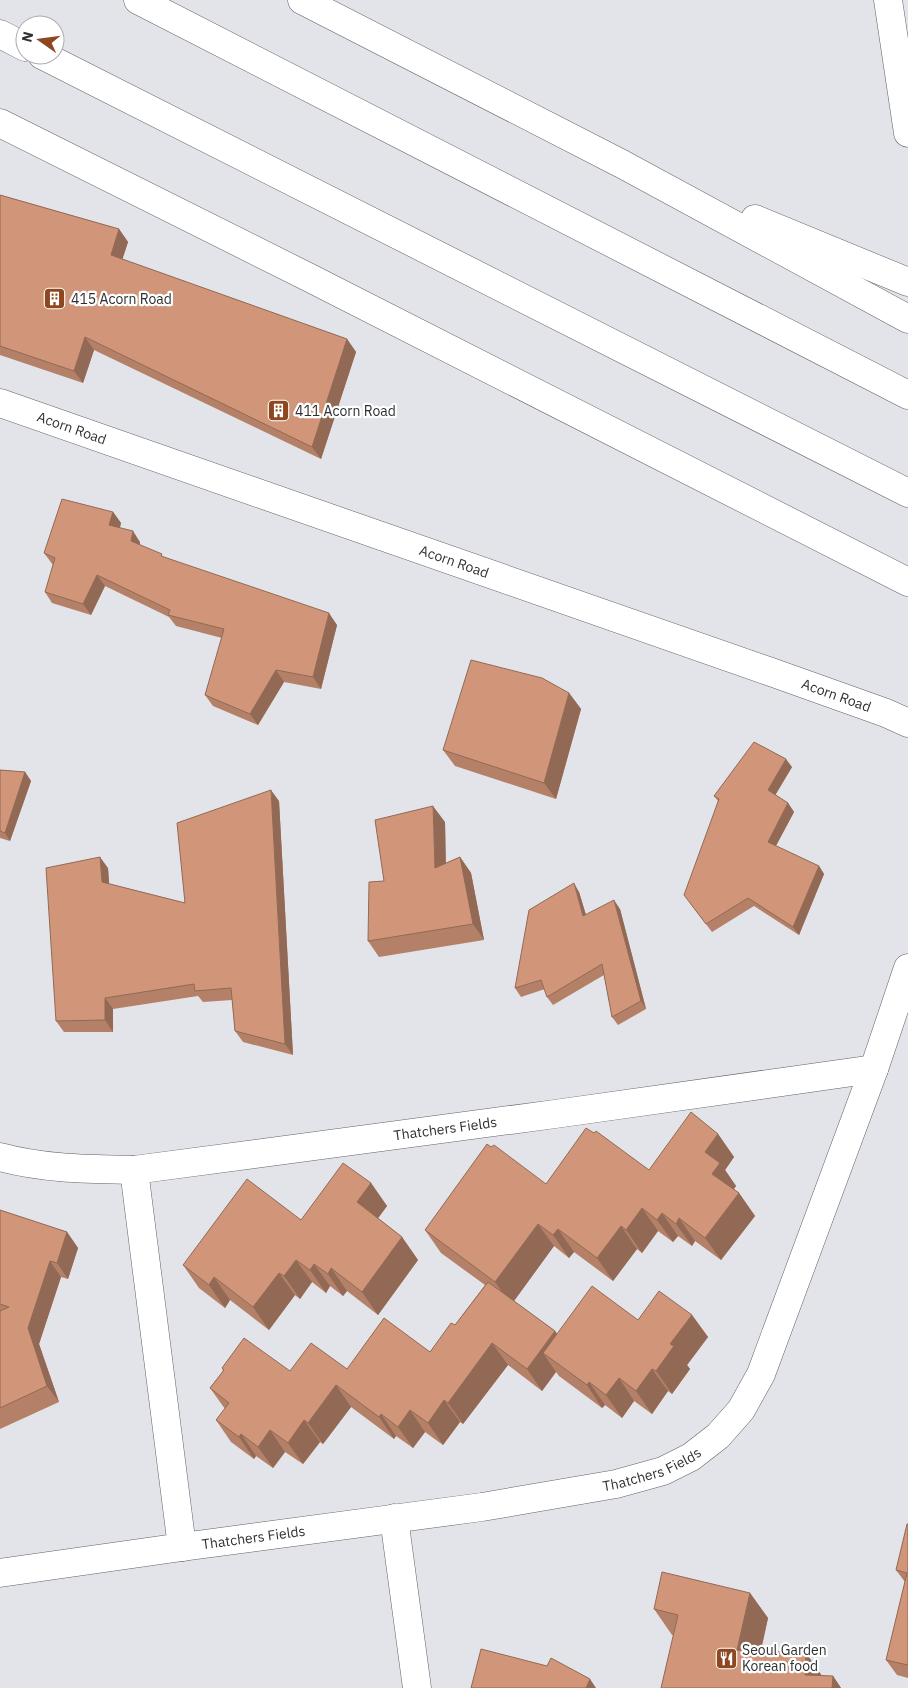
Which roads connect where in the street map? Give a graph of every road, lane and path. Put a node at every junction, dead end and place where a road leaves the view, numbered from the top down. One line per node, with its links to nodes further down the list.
1 (138, 0): 12 (main road)
2 (302, 0): 9 (main road)
3 (888, 0): 8 (main road)
4 (0, 34): 5 (main road)
5 (15, 41)
6 (62, 65): 14 (main road)
7 (0, 123): 15 (main road)
8 (908, 133)
9 (622, 164): 10 (main road); 11 (main road)
10 (908, 282)
11 (908, 319)
12 (908, 395)
13 (0, 403): 16 (main road, Acorn Road)
14 (908, 493)
15 (908, 582)
16 (908, 723)
17 (908, 968): 18 (main road, Thatchers Fields)
18 (874, 1069): 20 (main road, Thatchers Fields); 21 (main road, Thatchers Fields)
19 (0, 1157): 20 (main road, Thatchers Fields)
20 (134, 1170): 22 (main road, Thatchers Fields)
21 (394, 1518): 22 (main road, Thatchers Fields); 24 (main road)
22 (182, 1547): 23 (main road, Thatchers Fields)
23 (0, 1573)
24 (417, 1688)

